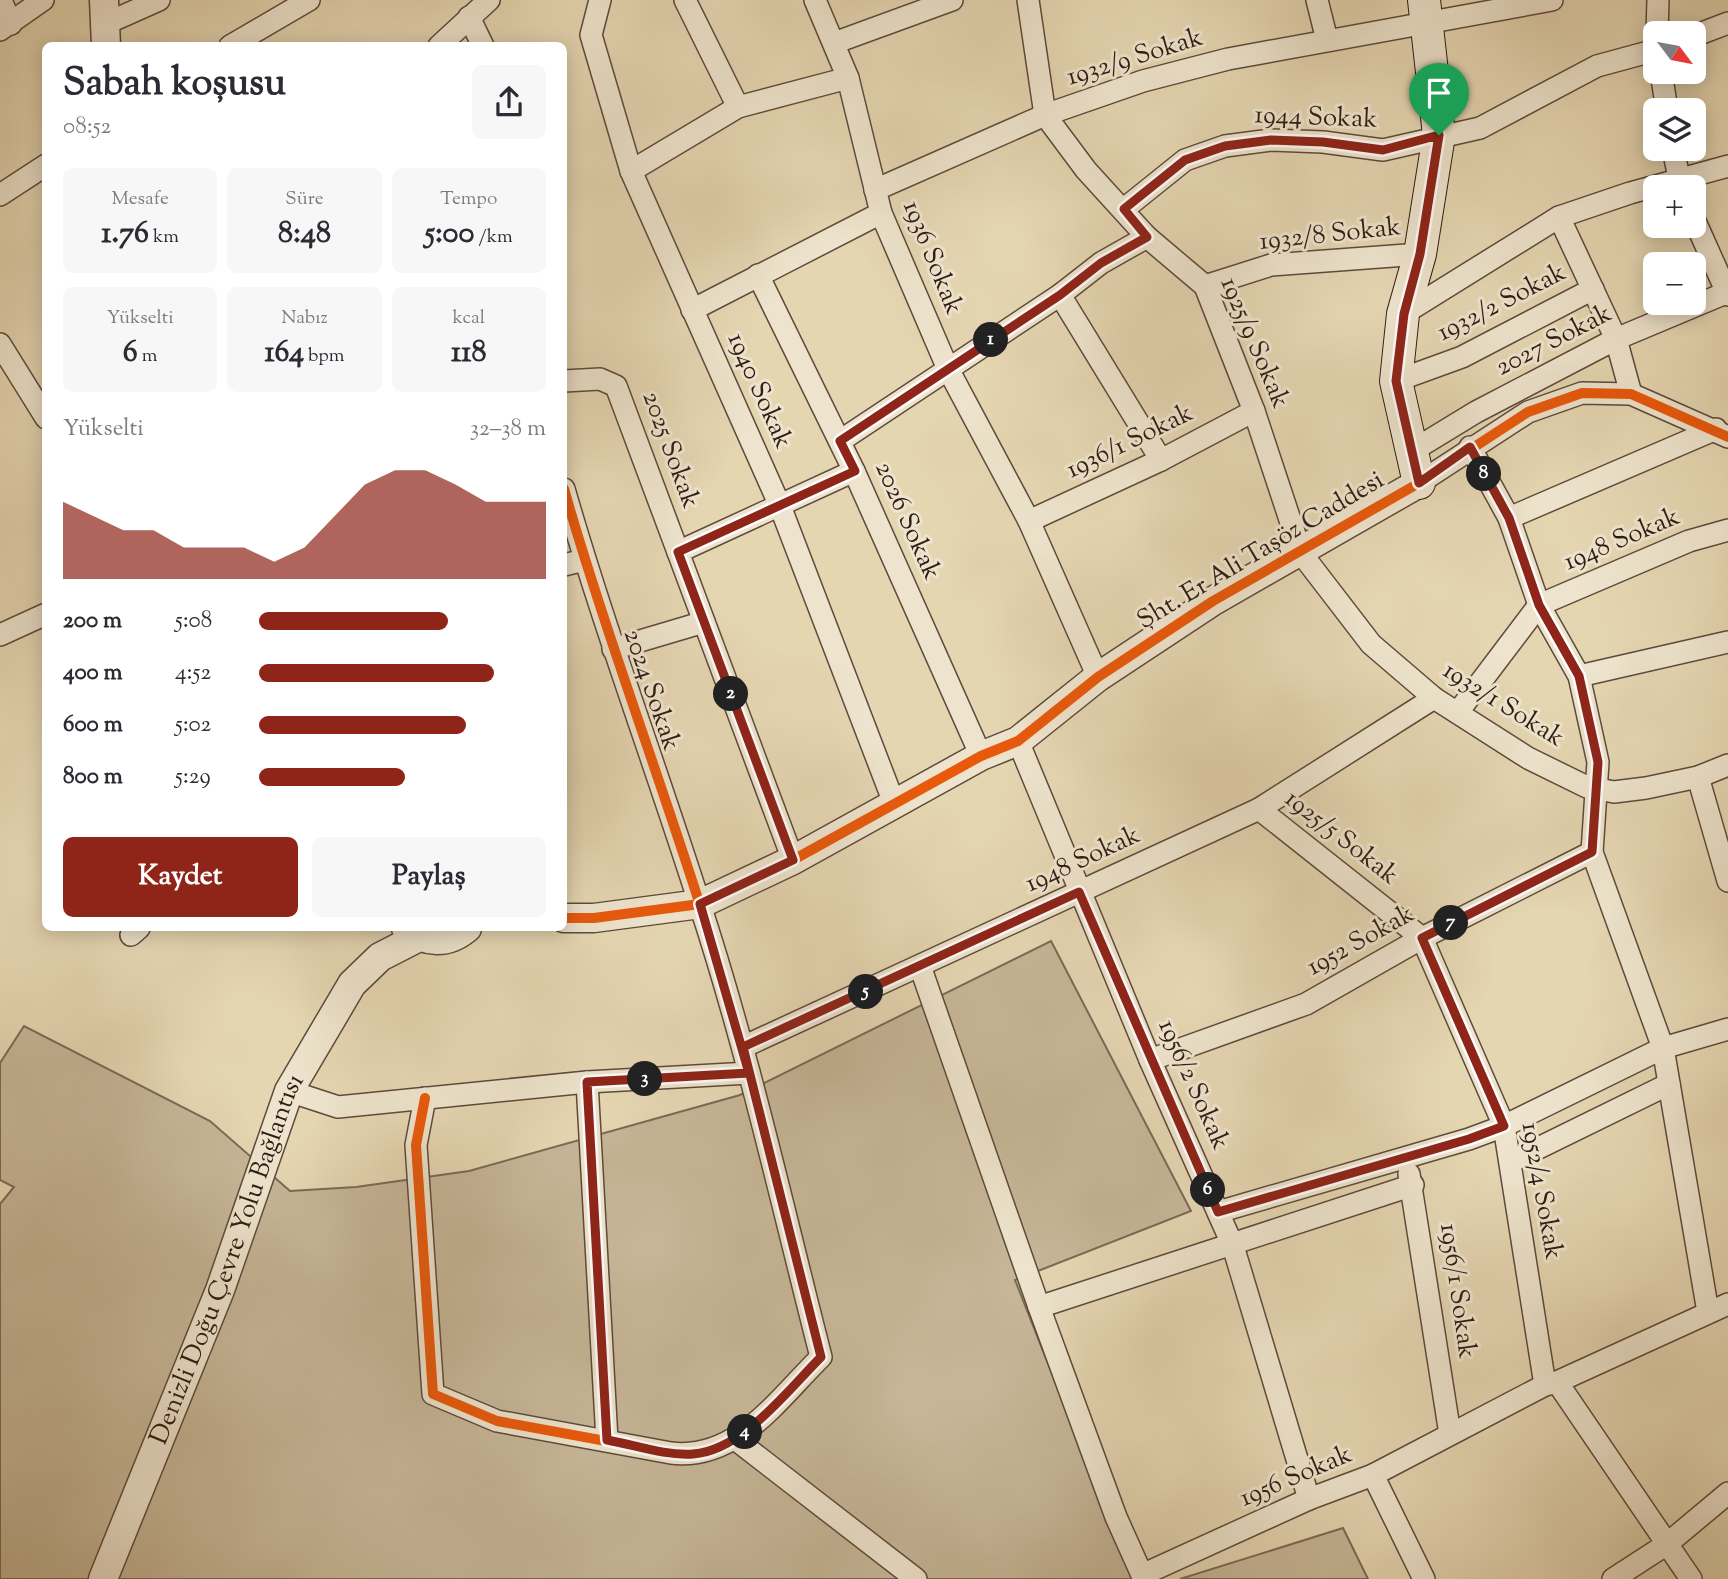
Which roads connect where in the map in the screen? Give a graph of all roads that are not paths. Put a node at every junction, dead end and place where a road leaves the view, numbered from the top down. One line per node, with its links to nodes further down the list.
1 (1, 0): 19 (street)
2 (43, 0): 19 (street)
3 (159, 0): 17 (street)
4 (309, 0): 22 (street)
5 (489, 0): 15 (street)
6 (600, 0): 33 (street, 1940 Sokak)
7 (685, 0): 28 (street)
8 (815, 0): 25 (street, 1936 Sokak)
9 (952, 0): 25 (street)
10 (1028, 0): 29 (street, 1925/9 Sokak)
11 (1317, 0): 21 (street)
12 (1658, 0): 16 (street)
13 (1548, 1): 14 (street, 1932/9 Sokak)
14 (1424, 13): 21 (street, 1932/9 Sokak); 30 (main road, Şht. Er Ali Taşöz Caddesi)
15 (469, 17): 23 (street); 24 (street)
16 (1657, 21)
17 (105, 23)
18 (1728, 23): 20 (street)
19 (5, 27)
20 (1706, 31)
21 (1327, 40): 29 (street, 1932/9 Sokak)
22 (237, 42)
23 (443, 42)
24 (482, 42)
25 (834, 43): 27 (street, 1936 Sokak)
26 (1643, 54): 30 (street, 1944 Sokak)
27 (848, 79): 28 (street); 35 (street, 1936 Sokak)
28 (738, 107): 33 (street)
29 (1045, 115): 35 (street, 1932/9 Sokak); 38 (street, 1925/9 Sokak)
30 (1439, 135): 38 (street, 1944 Sokak); 43 (main road, Şht. Er Ali Taşöz Caddesi)
31 (1728, 166): 34 (street)
32 (42, 168): 37 (street)
33 (631, 171): 49 (street, 1940 Sokak)
34 (1704, 175)
35 (875, 190): 39 (street, 1936 Sokak)
36 (1643, 194): 40 (street)
37 (0, 195)
38 (1124, 209): 41 (street, 1925/9 Sokak)
39 (881, 213): 44 (street); 53 (street, 1936 Sokak)
40 (1559, 217): 46 (street); 50 (street)
41 (1147, 237): 45 (street, 1925/9 Sokak); 48 (street)
42 (1703, 238): 47 (street)
43 (1420, 254): 45 (street, 1932/8 Sokak); 50 (main road, Şht. Er Ali Taşöz Caddesi)
44 (758, 275): 49 (street); 60 (street, 2026 Sokak)
45 (1206, 286): 57 (street, 1925/9 Sokak)
46 (1593, 289): 51 (street); 55 (street, 1932/2 Sokak)
47 (1728, 293): 51 (street, 2027 Sokak)
48 (1060, 295): 53 (street); 63 (street)
49 (692, 310): 66 (street, 1940 Sokak)
50 (1404, 314): 55 (main road, Şht. Er Ali Taşöz Caddesi)
51 (1616, 339): 56 (street); 62 (street, 2027 Sokak)
52 (0, 344): 58 (street)
53 (948, 369): 60 (street); 69 (street, 1936 Sokak)
54 (567, 381): 71 (street, 2025 Sokak)
55 (1396, 381): 62 (main road, Şht. Er Ali Taşöz Caddesi)
56 (1631, 394): 59 (street); 61 (street)
57 (1254, 411): 63 (street, 1936/1 Sokak); 72 (street, 1925/9 Sokak)
58 (42, 412)
59 (1722, 433): 68 (street)
60 (840, 441): 64 (street, 2026 Sokak)
61 (1470, 447): 65 (street); 68 (street)
62 (1412, 451): 65 (main road, Şht. Er Ali Taşöz Caddesi)
63 (1161, 460): 69 (street, 1936/1 Sokak)
64 (855, 471): 66 (street); 85 (street, 2026 Sokak)
65 (1419, 483): 72 (street, Şht. Er Ali Taşöz Caddesi)
66 (780, 506): 71 (street); 89 (street, 1940 Sokak)
67 (567, 511): 73 (street, 2024 Sokak)
68 (1509, 518): 74 (street)
69 (1029, 521): 81 (street, 1936 Sokak)
70 (1728, 530): 74 (street, 1948 Sokak)
71 (678, 552): 76 (street, 2025 Sokak)
72 (1301, 553): 81 (street, Şht. Er Ali Taşöz Caddesi); 82 (street, 1932/1 Sokak)
73 (574, 562): 79 (street, 2024 Sokak)
74 (1539, 605): 80 (street); 83 (street)
75 (42, 616): 77 (street)
76 (704, 622): 79 (street); 92 (street, 2025 Sokak)
77 (0, 635)
78 (1728, 642): 80 (street)
79 (613, 649): 95 (street, 2024 Sokak)
80 (1579, 676): 88 (street)
81 (1098, 677): 84 (street, Şht. Er Ali Taşöz Caddesi)
82 (1434, 698): 83 (street, 1932/1 Sokak); 90 (street, 1948 Sokak)
83 (1458, 712): 88 (street, 1932/1 Sokak)
84 (1018, 741): 85 (street, Şht. Er Ali Taşöz Caddesi); 94 (street, 1956/2 Sokak)
85 (981, 756): 89 (street, Şht. Er Ali Taşöz Caddesi)
86 (1728, 765): 87 (street, 1932/1 Sokak)
87 (1698, 777): 88 (street, 1932/1 Sokak); 93 (street)
88 (1594, 788): 91 (street)
89 (894, 803): 92 (street, Şht. Er Ali Taşöz Caddesi)
90 (1259, 809): 94 (street, 1948 Sokak); 99 (street, 1925/5 Sokak)
91 (1592, 852): 99 (street, 1952 Sokak); 103 (street)
92 (793, 860): 95 (street, Şht. Er Ali Taşöz Caddesi)
93 (1728, 881)
94 (1079, 892): 100 (street, 1948 Sokak); 104 (street, 1956/2 Sokak)
95 (700, 904): 96 (street, Şht. Er Ali Taşöz Caddesi); 102 (street, 2024 Sokak)
96 (567, 918)
97 (407, 931): 98 (street); 108 (street, Denizli Doğu Çevre Yolu Bağlantısı)
98 (461, 931)
99 (1422, 938): 104 (street, 1952 Sokak); 110 (street, 1952/4 Sokak)
100 (920, 966): 102 (street, 1948 Sokak); 117 (street)
101 (1728, 1029): 103 (street)
102 (743, 1047): 105 (street, 2024 Sokak)
103 (1663, 1048): 107 (street); 110 (street)
104 (1150, 1060): 114 (street, 1956/2 Sokak)
105 (749, 1073): 106 (street); 121 (street, 2024 Sokak)
106 (587, 1082): 109 (street); 122 (street)
107 (1669, 1084): 112 (street); 118 (street)
108 (289, 1091): 109 (street); 127 (street, Denizli Doğu Çevre Yolu Bağlantısı)
109 (425, 1098): 122 (street)
110 (1504, 1126): 111 (street); 112 (street, 1952/4 Sokak)
111 (1403, 1157): 113 (street, 1956/1 Sokak); 114 (street)
112 (1510, 1162): 119 (street, 1952/4 Sokak)
113 (1413, 1185): 115 (street); 120 (street, 1956/1 Sokak)
114 (1218, 1212): 115 (street, 1956/2 Sokak)
115 (1233, 1246): 117 (street); 125 (street, 1956/2 Sokak)
116 (1728, 1304): 118 (street, 1956 Sokak)
117 (1039, 1307): 125 (street, 1956 Sokak)
118 (1708, 1312): 119 (street, 1956 Sokak)
119 (1551, 1384): 120 (street, 1956 Sokak); 126 (street)
120 (1450, 1434): 123 (street, 1956 Sokak)
121 (735, 1439): 122 (street); 128 (street)
122 (607, 1440)
123 (1373, 1475): 125 (street, 1956 Sokak); 129 (street)
124 (1728, 1493): 126 (street)
125 (1309, 1499)
126 (1667, 1544): 130 (street); 131 (street)
127 (103, 1579)
128 (916, 1579)
129 (1424, 1579)
130 (1613, 1579)
131 (1691, 1579)

